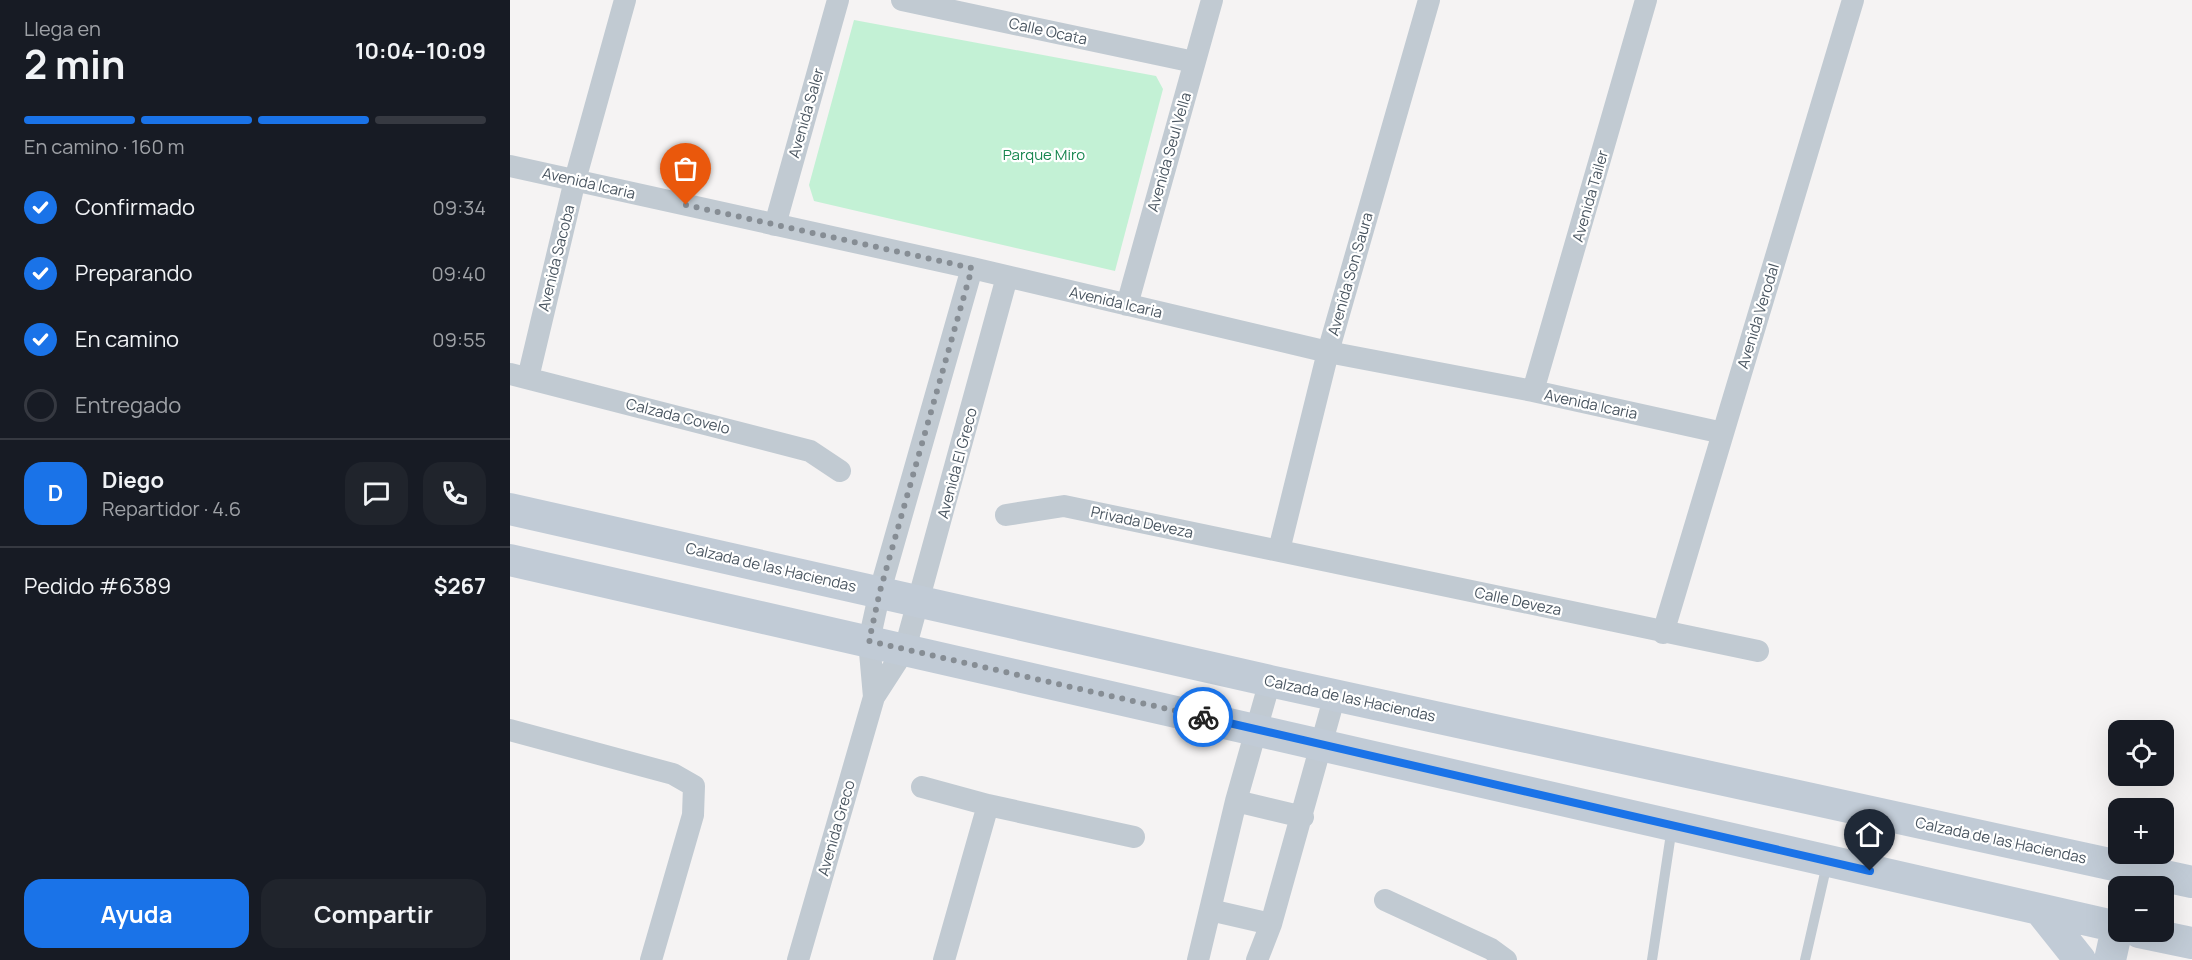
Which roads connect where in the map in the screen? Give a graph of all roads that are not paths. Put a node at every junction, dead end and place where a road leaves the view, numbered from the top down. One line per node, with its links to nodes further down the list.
1 (626, 0): 10 (street, Avenida Sacoba)
2 (838, 0): 11 (street, Avenida Saler)
3 (902, 0): 8 (street, Calle Ocata)
4 (1212, 0): 8 (street, Avenida Seul Vella)
5 (1429, 0): 15 (street, Avenida Son Saura)
6 (1646, 0): 17 (street, Avenida Tailer)
7 (1854, 0): 18 (street, Avenida Verodal)
8 (1194, 62): 14 (street, Avenida Seul Vella)
9 (510, 166): 10 (street, Avenida Icaria)
10 (575, 180): 11 (street, Avenida Icaria); 16 (street, Avenida Sacoba)
11 (775, 225): 12 (street, Avenida Icaria)
12 (972, 268): 13 (street, Avenida Icaria); 19 (street)
13 (1007, 277): 14 (street, Avenida Icaria); 21 (street, Avenida El Greco)
14 (1126, 305): 15 (street, Avenida Icaria)
15 (1328, 352): 17 (street, Avenida Icaria); 24 (street, Avenida Son Saura)
16 (519, 376): 20 (street, Calzada Covelo)
17 (1533, 391): 18 (street, Avenida Icaria)
18 (1723, 433): 30 (street, Avenida Verodal)
19 (916, 469): 21 (street); 25 (street)
20 (840, 471)
21 (953, 480): 27 (street, Avenida El Greco)
22 (510, 509): 28 (main road, Calzada de las Haciendas)
23 (1006, 515): 24 (street, Privada Deveza)
24 (1279, 550): 30 (street, Calle Deveza)
25 (892, 552): 27 (street); 28 (street)
26 (510, 560): 31 (main road)
27 (929, 562): 29 (street, Avenida El Greco)
28 (880, 591): 29 (main road, Calzada de las Haciendas); 31 (street)
29 (917, 599): 32 (street, Avenida El Greco); 34 (main road, Calzada de las Haciendas)
30 (1663, 633): 33 (street, Calle Deveza)
31 (869, 641): 32 (main road); 36 (street, Avenida Greco)
32 (905, 649): 36 (street, Avenida Greco); 37 (main road)
33 (1758, 651)
34 (1270, 681): 35 (main road, Calzada de las Haciendas); 37 (street)
35 (1335, 694): 39 (street); 47 (main road, Calzada de las Haciendas)
36 (874, 697): 59 (street, Avenida Greco)
37 (1257, 729): 39 (main road); 41 (street)
38 (510, 730): 58 (street)
39 (1322, 743): 43 (street); 44 (main road)
40 (922, 787): 42 (street)
41 (1236, 801): 43 (street); 51 (street)
42 (988, 805): 45 (street); 60 (street)
43 (1303, 817): 53 (street)
44 (1672, 825): 46 (main road); 64 (lane)
45 (1134, 837)
46 (1828, 861): 52 (main road); 65 (lane)
47 (2120, 876)
48 (2174, 881): 49 (main road, Calzada de las Haciendas)
49 (2192, 882)
50 (1385, 900): 63 (street)
51 (1210, 910): 53 (street); 61 (street)
52 (2041, 911): 54 (main road); 66 (main road)
53 (1271, 924): 62 (street)
54 (2108, 924)
55 (2174, 939): 57 (main road)
56 (2114, 942): 67 (main road)
57 (2192, 943)
58 (651, 960)
59 (798, 960)
60 (944, 960)
61 (1198, 960)
62 (1257, 960)
63 (1506, 960)
64 (1652, 960)
65 (1805, 960)
66 (2080, 960)
67 (2110, 960)

